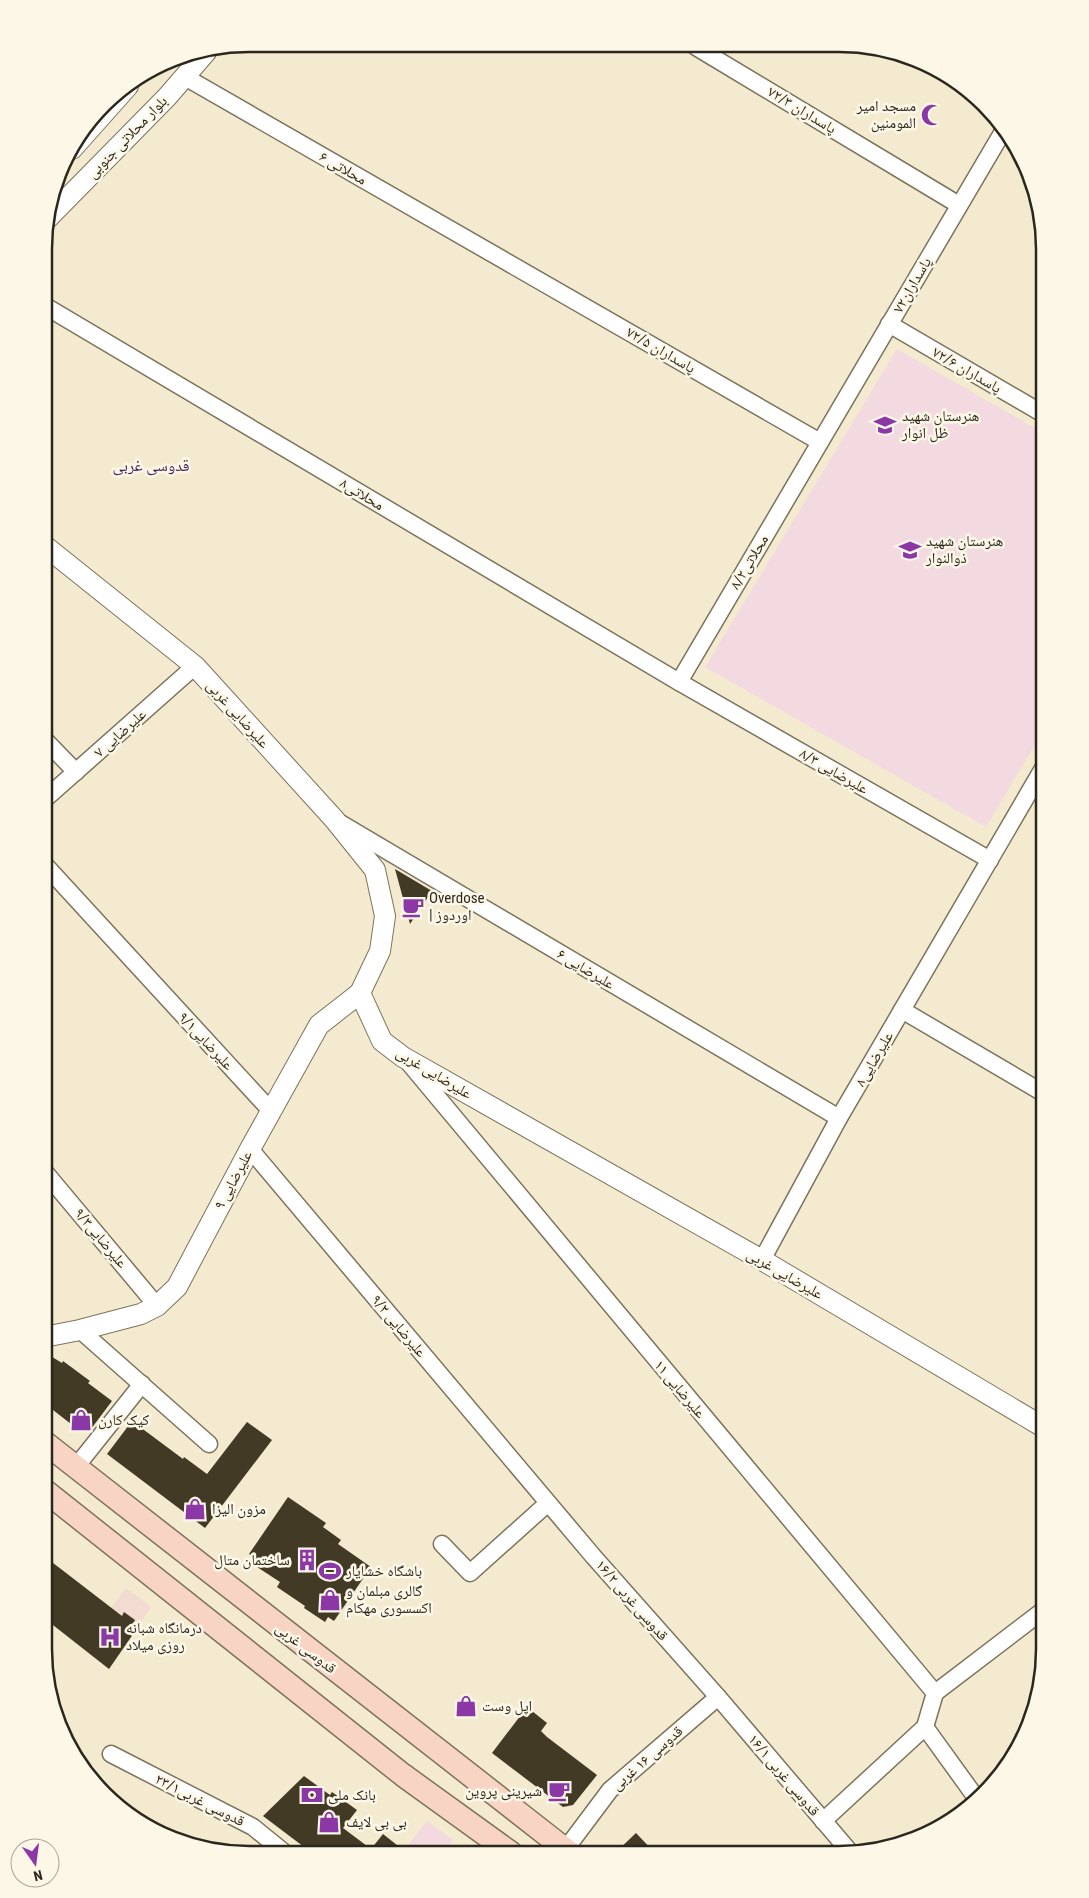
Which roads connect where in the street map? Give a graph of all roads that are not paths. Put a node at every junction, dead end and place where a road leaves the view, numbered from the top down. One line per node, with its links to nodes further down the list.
1 (706, 52): 5 (street, ۷۲/۳ پاسداران)
2 (200, 58): 3 (street, بلوار محلاتی جنوبی)
3 (184, 77): 6 (street, بلوار محلاتی جنوبی); 7 (street, ۶ محلاتی)
4 (1000, 136): 5 (street, پاسداران۷۲)
5 (959, 205): 9 (street, پاسداران۷۲)
6 (56, 209)
7 (502, 259): 11 (street, ۷۲/۵ پاسداران)
8 (52, 310): 14 (street, محلاتی۸)
9 (890, 324): 10 (street, ۷۲/۶ پاسداران); 11 (street, پاسداران۷۲)
10 (1036, 410)
11 (820, 442): 14 (street, محلاتی۸/۲)
12 (52, 552): 13 (street, علیرضایی غربی)
13 (195, 666): 16 (street, ۷ علیرضایی); 19 (street, علیرضایی غربی)
14 (678, 682): 20 (street, ۸/۳ علیرضایی)
15 (52, 747): 16 (street)
16 (76, 772): 18 (street, ۷ علیرضایی)
17 (1036, 781): 20 (street, علیرضایی۸)
18 (52, 793)
19 (334, 819): 22 (street, علیرضایی غربی); 27 (street, ۶ علیرضایی)
20 (990, 860): 23 (street, علیرضایی۸)
21 (52, 873): 26 (street, علیرضایی۹/۱)
22 (360, 993): 24 (street, علیرضایی غربی); 26 (street, ۹ علیرضایی)
23 (902, 1010): 25 (street); 27 (street, علیرضایی۸)
24 (404, 1057): 30 (street, علیرضایی غربی); 43 (street, ۱۱ علیرضایی)
25 (1036, 1089)
26 (271, 1111): 28 (street, ۹ علیرضایی)
27 (839, 1118): 30 (street, علیرضایی۸)
28 (250, 1148): 31 (street, ۹ علیرضایی); 40 (street, ۹/۲ علیرضایی)
29 (52, 1181): 31 (street, علیرضایی۹/۳)
30 (762, 1260): 35 (street, علیرضایی غربی)
31 (158, 1306): 32 (street, ۹ علیرضایی)
32 (80, 1330): 33 (street, ۹ علیرضایی); 34 (street)
33 (52, 1335)
34 (142, 1384): 36 (street); 38 (street)
35 (1036, 1423)
36 (209, 1444)
37 (52, 1448): 38 (main road, قدوسی غربی)
38 (76, 1468): 51 (main road, قدوسی غربی)
39 (52, 1496): 50 (main road)
40 (548, 1503): 41 (street); 44 (street, ۱۶/۲ قدوسی غربی)
41 (442, 1544)
42 (1036, 1616): 43 (street)
43 (934, 1693): 45 (street)
44 (718, 1697): 48 (street, ۱۶/۱ قدوسی غربی); 52 (street, قدوسی ۱۶ غربی)
45 (925, 1727): 47 (street); 48 (street)
46 (111, 1754): 49 (street, قدوسی غربی۲۳/۱)
47 (974, 1793)
48 (823, 1821): 53 (street, ۱۶/۱ قدوسی غربی)
49 (276, 1846)
50 (501, 1846)
51 (560, 1846)
52 (572, 1846)
53 (844, 1846)

